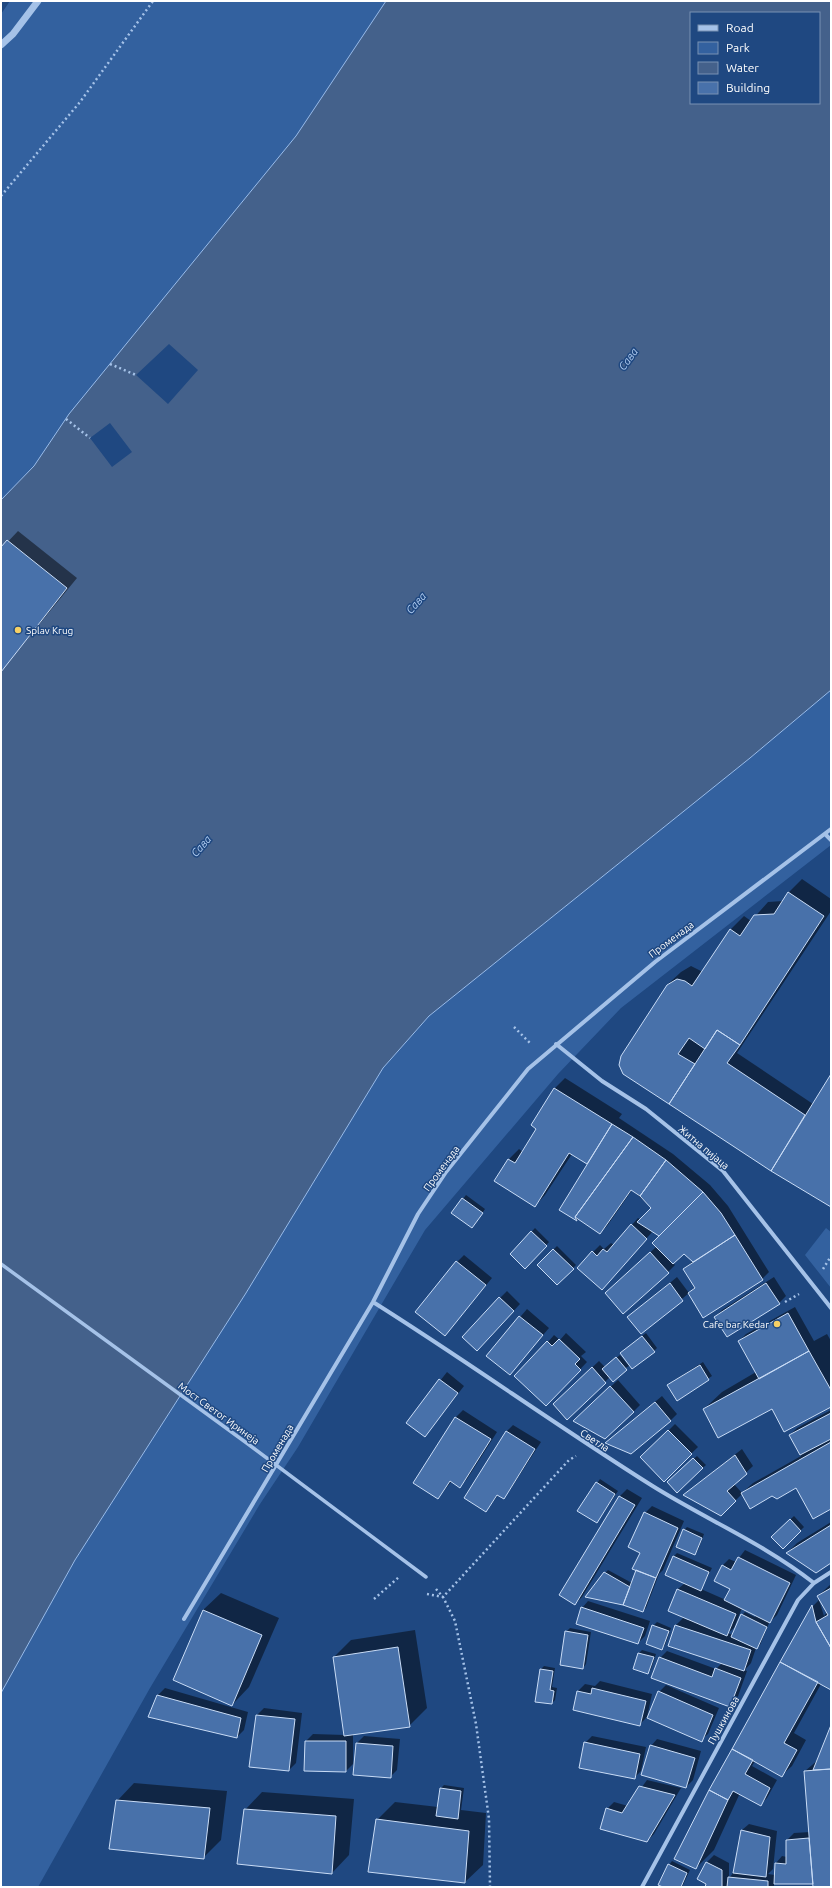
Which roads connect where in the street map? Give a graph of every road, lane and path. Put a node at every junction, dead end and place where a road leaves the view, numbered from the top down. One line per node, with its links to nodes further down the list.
1 (38, 1): 3 (street)
2 (152, 1): 4 (path)
3 (1, 45)
4 (1, 196)
5 (110, 364): 6 (path)
6 (136, 376)
7 (66, 419): 8 (path)
8 (90, 438)
9 (831, 829): 10 (street, Променада)
10 (825, 834): 11 (street); 14 (street, Променада)
11 (831, 840)
12 (514, 1027): 13 (path)
13 (529, 1041)
14 (556, 1044): 16 (street, Променада); 17 (street, Житна пијаца)
15 (1, 1264): 20 (street, Мост Светог Иринеја, bridge)
16 (373, 1302): 22 (street, Светла); 26 (street, Променада)
17 (831, 1308)
18 (569, 1460): 24 (path)
19 (831, 1572): 22 (street, Пушкинова)
20 (426, 1577): 24 (path)
21 (405, 1580): 25 (path)
22 (814, 1583): 28 (street, Пушкинова)
23 (423, 1592): 24 (path)
24 (443, 1597): 27 (path)
25 (374, 1599)
26 (184, 1618)
27 (490, 1887)
28 (642, 1887)

